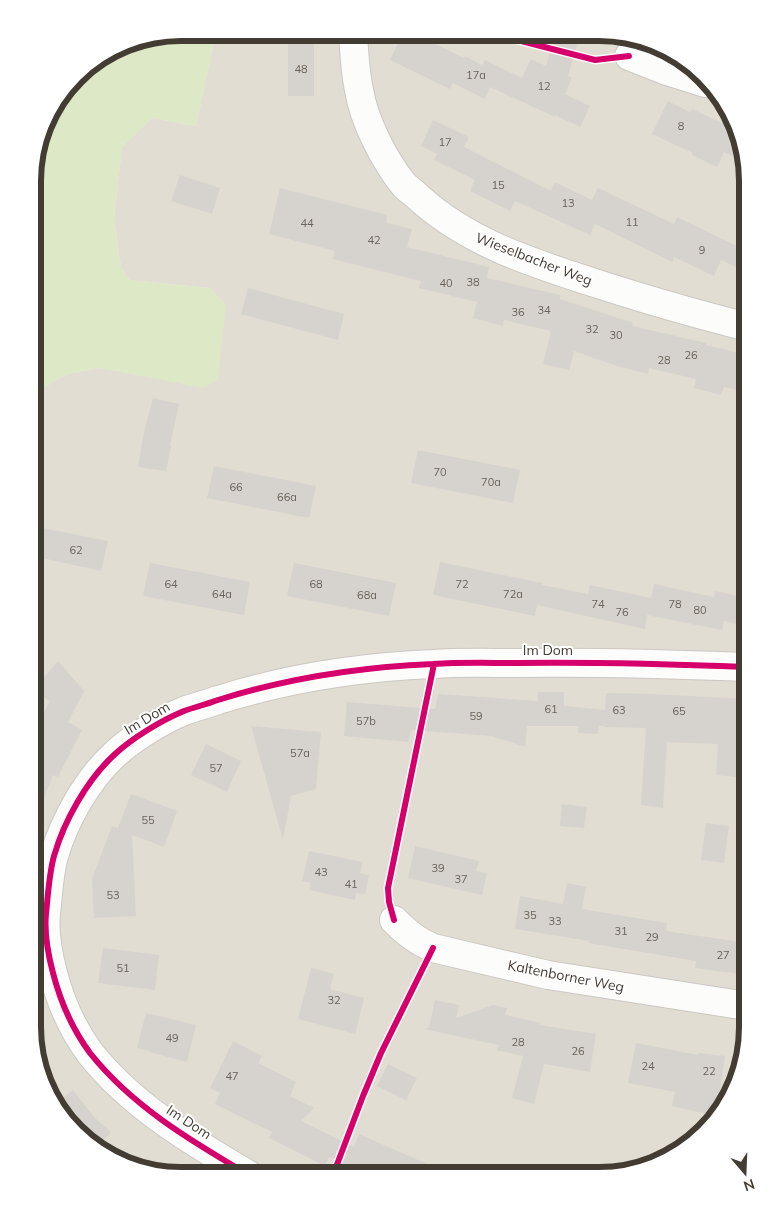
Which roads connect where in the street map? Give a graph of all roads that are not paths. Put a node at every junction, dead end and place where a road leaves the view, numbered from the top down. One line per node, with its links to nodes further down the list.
1 (354, 41): 4 (street, Wieselbacher Weg)
2 (629, 56): 3 (street)
3 (696, 80)
4 (739, 324)
5 (738, 667): 8 (street, Im Dom)
6 (394, 920): 7 (street, Kaltenborner Weg)
7 (738, 1005)
8 (238, 1167)

